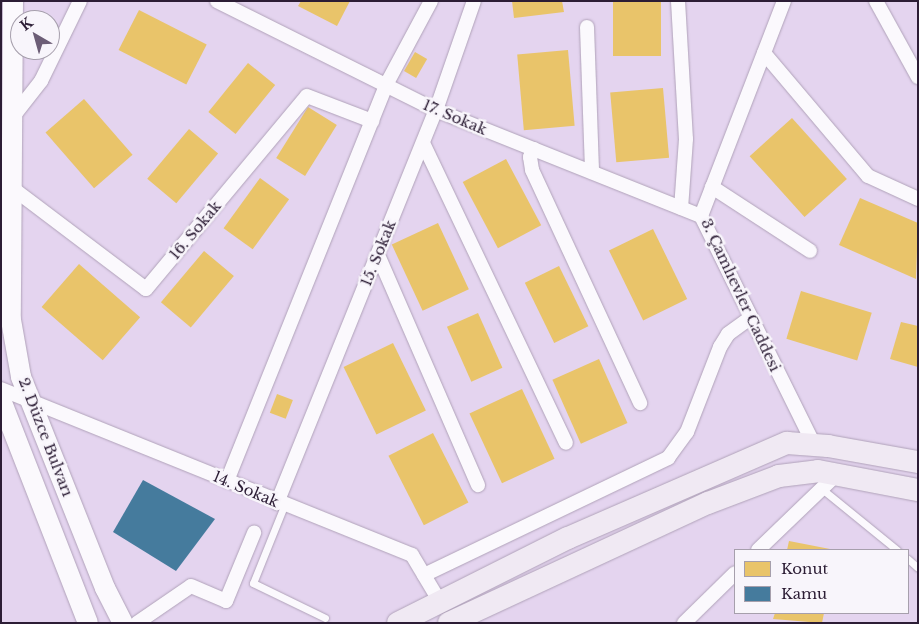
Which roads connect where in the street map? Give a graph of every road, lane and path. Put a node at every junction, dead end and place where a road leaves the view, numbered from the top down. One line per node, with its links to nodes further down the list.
1 (13, 1): 14 (street, 2. Düzce Bulvarı)
2 (80, 1): 14 (street)
3 (217, 1): 12 (street, 17. Sokak)
4 (431, 1): 12 (street)
5 (474, 1): 13 (street, 15. Sokak)
6 (678, 1): 22 (street)
7 (784, 1): 10 (street, 3. Çamlıevler Caddesi)
8 (876, 1): 11 (street)
9 (587, 27): 18 (street)
10 (764, 53): 19 (street, 3. Çamlıevler Caddesi); 21 (street)
11 (918, 77)
12 (386, 86): 13 (street, 17. Sokak); 15 (street)
13 (436, 110): 16 (street, 15. Sokak); 17 (street, 17. Sokak)
14 (12, 119): 20 (street, 2. Düzce Bulvarı)
15 (372, 121): 20 (street, 16. Sokak); 34 (street)
16 (423, 143): 25 (street, 15. Sokak); 31 (street)
17 (534, 149): 18 (street, 17. Sokak); 30 (street)
18 (592, 172): 22 (street, 17. Sokak)
19 (712, 186): 23 (street, 3. Çamlıevler Caddesi); 24 (street)
20 (11, 187): 28 (street, 2. Düzce Bulvarı)
21 (918, 199)
22 (681, 208): 23 (street, 17. Sokak)
23 (701, 216): 26 (street, 3. Çamlıevler Caddesi)
24 (810, 251)
25 (378, 255): 36 (street); 38 (street, 15. Sokak)
26 (750, 318): 32 (street, 3. Çamlıevler Caddesi); 43 (street)
27 (1, 389): 28 (street, 14. Sokak)
28 (30, 399): 34 (street, 14. Sokak); 47 (street, 2. Düzce Bulvarı)
29 (1, 400): 46 (street, 2. Düzce Bulvarı)
30 (640, 403)
31 (566, 443)
32 (814, 445): 33 (main road); 44 (main road)
33 (918, 462)
34 (227, 481): 38 (street, 14. Sokak)
35 (829, 482): 37 (main road); 40 (street); 41 (lane); 50 (main road)
36 (478, 485)
37 (918, 490)
38 (280, 504): 43 (street, 14. Sokak); 45 (lane)
39 (254, 533): 48 (street)
40 (759, 549)
41 (896, 549)
42 (734, 573): 51 (street)
43 (424, 575): 44 (street, 14. Sokak)
44 (440, 602): 49 (main road)
45 (325, 618)
46 (88, 623)
47 (124, 623)
48 (137, 623)
49 (398, 623)
50 (449, 623)
51 (684, 623)

